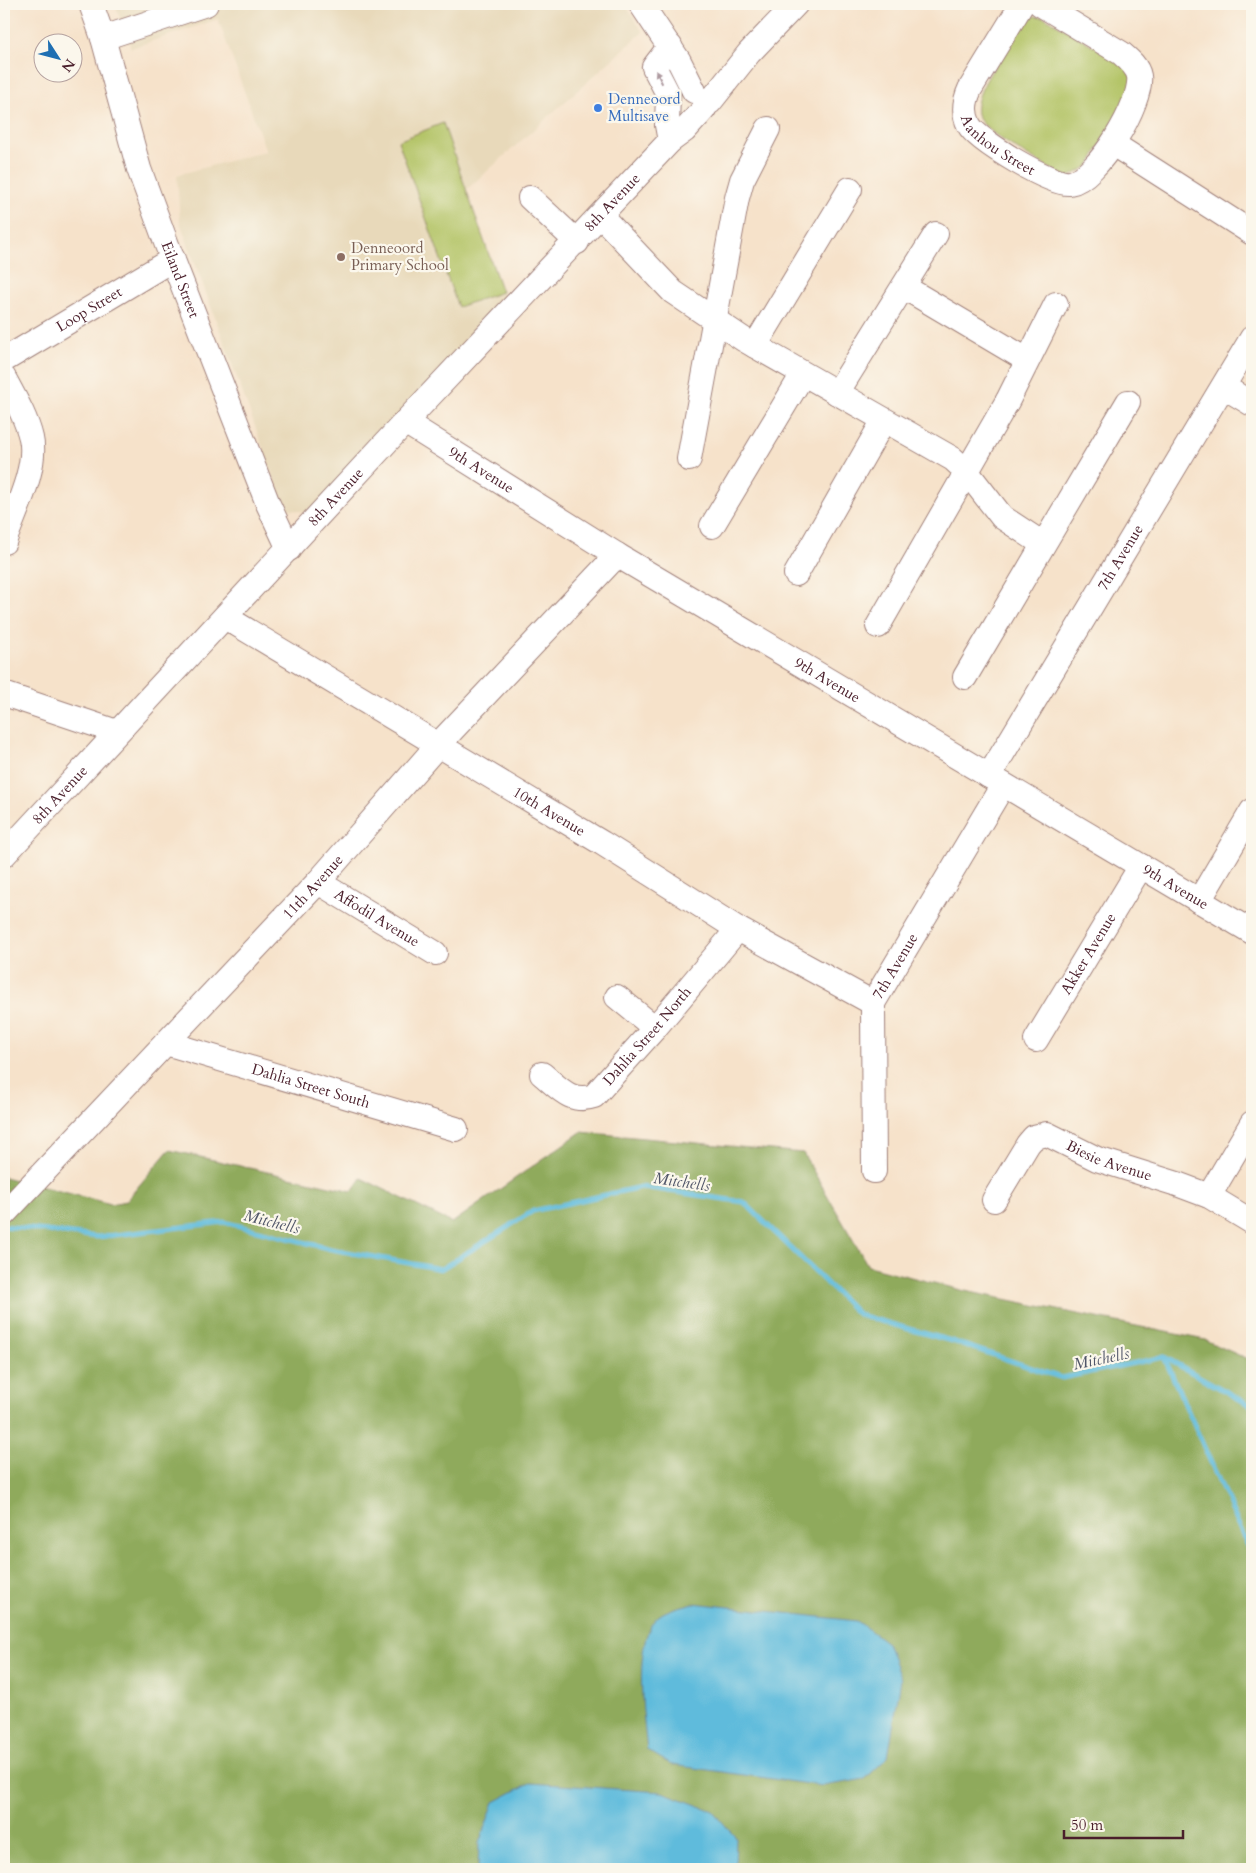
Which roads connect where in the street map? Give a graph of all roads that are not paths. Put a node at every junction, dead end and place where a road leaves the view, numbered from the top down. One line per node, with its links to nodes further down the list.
1 (91, 4): 7 (street, Eiland Street)
2 (206, 4): 7 (street)
3 (641, 4): 8 (street)
4 (796, 4): 9 (street, 8th Avenue)
5 (1022, 4): 12 (street, Aanhou Street)
6 (1040, 4): 12 (street, Aanhou Street)
7 (104, 38): 19 (street, Eiland Street)
8 (670, 46): 9 (street); 11 (street, one-way to 8)
9 (700, 99): 11 (street, 8th Avenue)
10 (768, 129): 22 (street)
11 (670, 141): 15 (street, 8th Avenue)
12 (1113, 144): 16 (street)
13 (850, 189): 24 (street)
14 (531, 198): 18 (street)
15 (601, 216): 18 (street, 8th Avenue); 22 (street)
16 (1252, 233)
17 (936, 234): 20 (street)
18 (577, 242): 34 (street, 8th Avenue)
19 (173, 259): 25 (street, Loop Street); 40 (street, Eiland Street)
20 (904, 287): 26 (street); 30 (street)
21 (1056, 304): 26 (street)
22 (714, 320): 24 (street); 35 (street)
23 (1252, 338): 29 (street, 7th Avenue)
24 (755, 346): 27 (street)
25 (4, 360)
26 (1027, 360): 36 (street)
27 (803, 374): 30 (street); 37 (street)
28 (4, 378): 38 (street)
29 (1224, 387): 32 (street); 49 (street, 7th Avenue)
30 (837, 393): 33 (street)
31 (1128, 402): 39 (street)
32 (1252, 404)
33 (884, 420): 36 (street); 42 (street)
34 (405, 422): 40 (street, 8th Avenue); 41 (street, 9th Avenue)
35 (689, 459)
36 (967, 472): 39 (street); 44 (street)
37 (712, 526)
38 (4, 542)
39 (1043, 544): 45 (street)
40 (290, 549): 43 (street, 8th Avenue)
41 (617, 555): 48 (street, 11th Avenue); 49 (street, 9th Avenue)
42 (796, 574)
43 (226, 617): 47 (street, 8th Avenue); 48 (street, 10th Avenue)
44 (878, 626)
45 (965, 677)
46 (4, 694): 47 (street)
47 (117, 732): 51 (street, 8th Avenue)
48 (437, 746): 53 (street, 11th Avenue); 55 (street, 10th Avenue)
49 (996, 781): 52 (street, 9th Avenue); 59 (street, 7th Avenue)
50 (1252, 811): 54 (street)
51 (4, 855)
52 (1140, 866): 54 (street, 9th Avenue); 61 (street, Akker Avenue)
53 (318, 882): 57 (street, Affodil Avenue); 62 (street, 11th Avenue)
54 (1199, 900): 56 (street, 9th Avenue)
55 (738, 929): 59 (street, 10th Avenue); 60 (street, Dahlia Street North)
56 (1252, 932)
57 (435, 953)
58 (617, 997): 60 (street)
59 (874, 1003): 66 (street, 7th Avenue)
60 (655, 1028): 63 (street, Dahlia Street North)
61 (1036, 1040)
62 (166, 1043): 65 (street, Dahlia Street South); 69 (street, 11th Avenue)
63 (542, 1074)
64 (1252, 1123): 67 (street)
65 (456, 1129)
66 (874, 1170)
67 (1209, 1196): 68 (street, Biesie Avenue); 70 (street, Biesie Avenue)
68 (994, 1200)
69 (4, 1214)
70 (1252, 1222)

